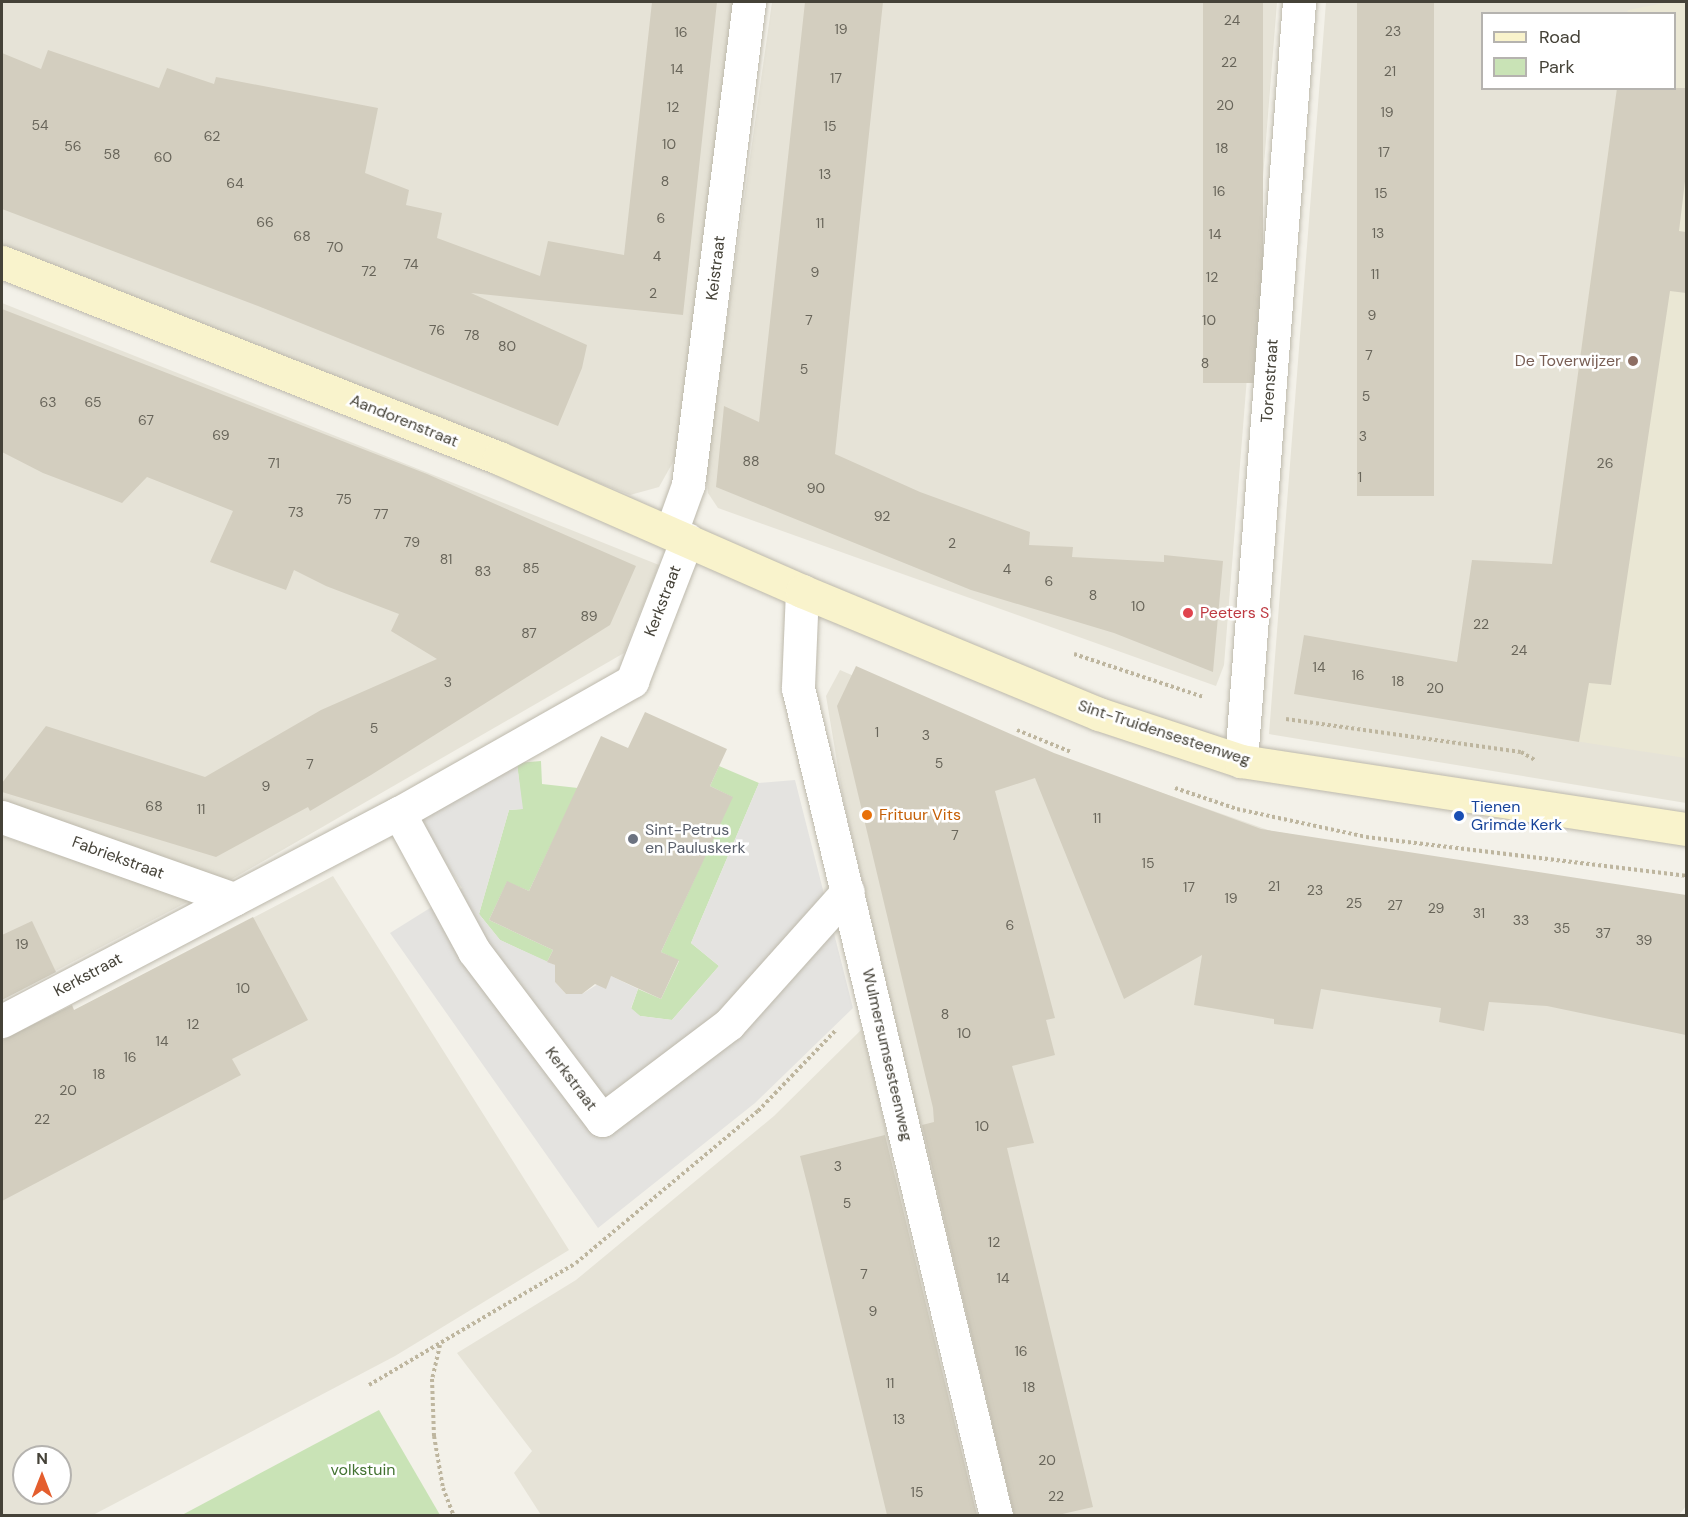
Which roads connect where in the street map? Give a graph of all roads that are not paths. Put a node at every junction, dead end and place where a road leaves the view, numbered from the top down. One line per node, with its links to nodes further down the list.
1 (749, 2): 4 (street, Keistraat)
2 (1299, 2): 6 (street, Torenstraat)
3 (2, 262): 4 (main road, Aandorenstraat)
4 (679, 535): 5 (main road, Aandorenstraat); 7 (street, Kerkstraat)
5 (802, 591): 6 (main road, Sint-Truidensesteenweg); 10 (street, Wulmersumsesteenweg)
6 (1241, 761): 9 (main road, Sint-Truidensesteenweg)
7 (399, 813): 10 (street, Kerkstraat); 11 (street, Kerkstraat)
8 (2, 817): 11 (street, Fabriekstraat)
9 (1686, 829)
10 (848, 891): 13 (street, Wulmersumsesteenweg)
11 (234, 899): 12 (street, Kerkstraat)
12 (2, 1021)
13 (996, 1515)

